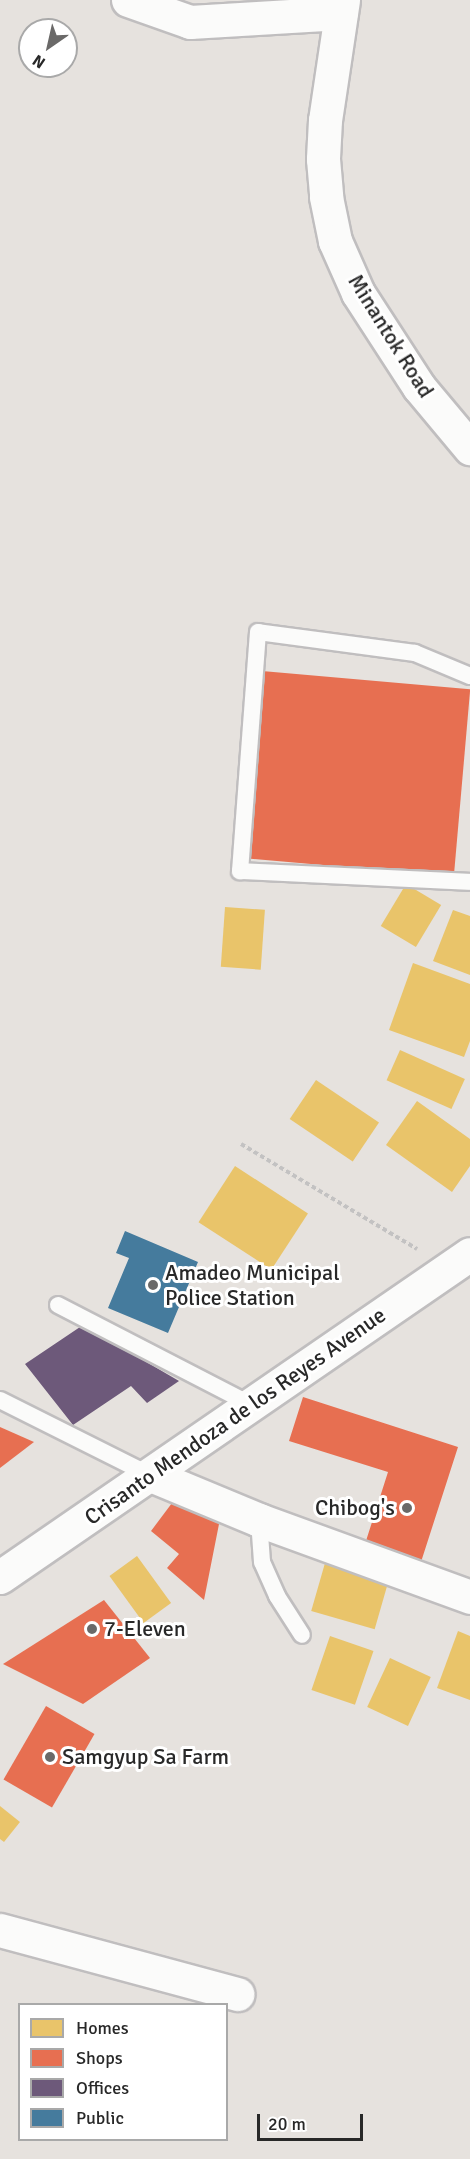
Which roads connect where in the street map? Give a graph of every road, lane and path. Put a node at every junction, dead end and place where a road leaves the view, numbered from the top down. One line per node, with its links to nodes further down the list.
1 (128, 0): 3 (street)
2 (342, 6): 3 (street); 4 (street, Minantok Road)
3 (232, 10)
4 (470, 448)
5 (470, 676): 6 (lane)
6 (470, 882)
7 (241, 1144): 8 (path)
8 (459, 1261): 11 (street, Crisanto Mendoza de los Reyes Avenue)
9 (58, 1305): 11 (lane)
10 (0, 1400): 12 (lane)
11 (252, 1405): 12 (street, Crisanto Mendoza de los Reyes Avenue)
12 (151, 1476): 13 (street); 14 (street, Crisanto Mendoza de los Reyes Avenue)
13 (260, 1520): 15 (street); 16 (lane)
14 (0, 1577)
15 (470, 1597)
16 (302, 1635)
17 (0, 1930): 18 (street)
18 (238, 1994)

